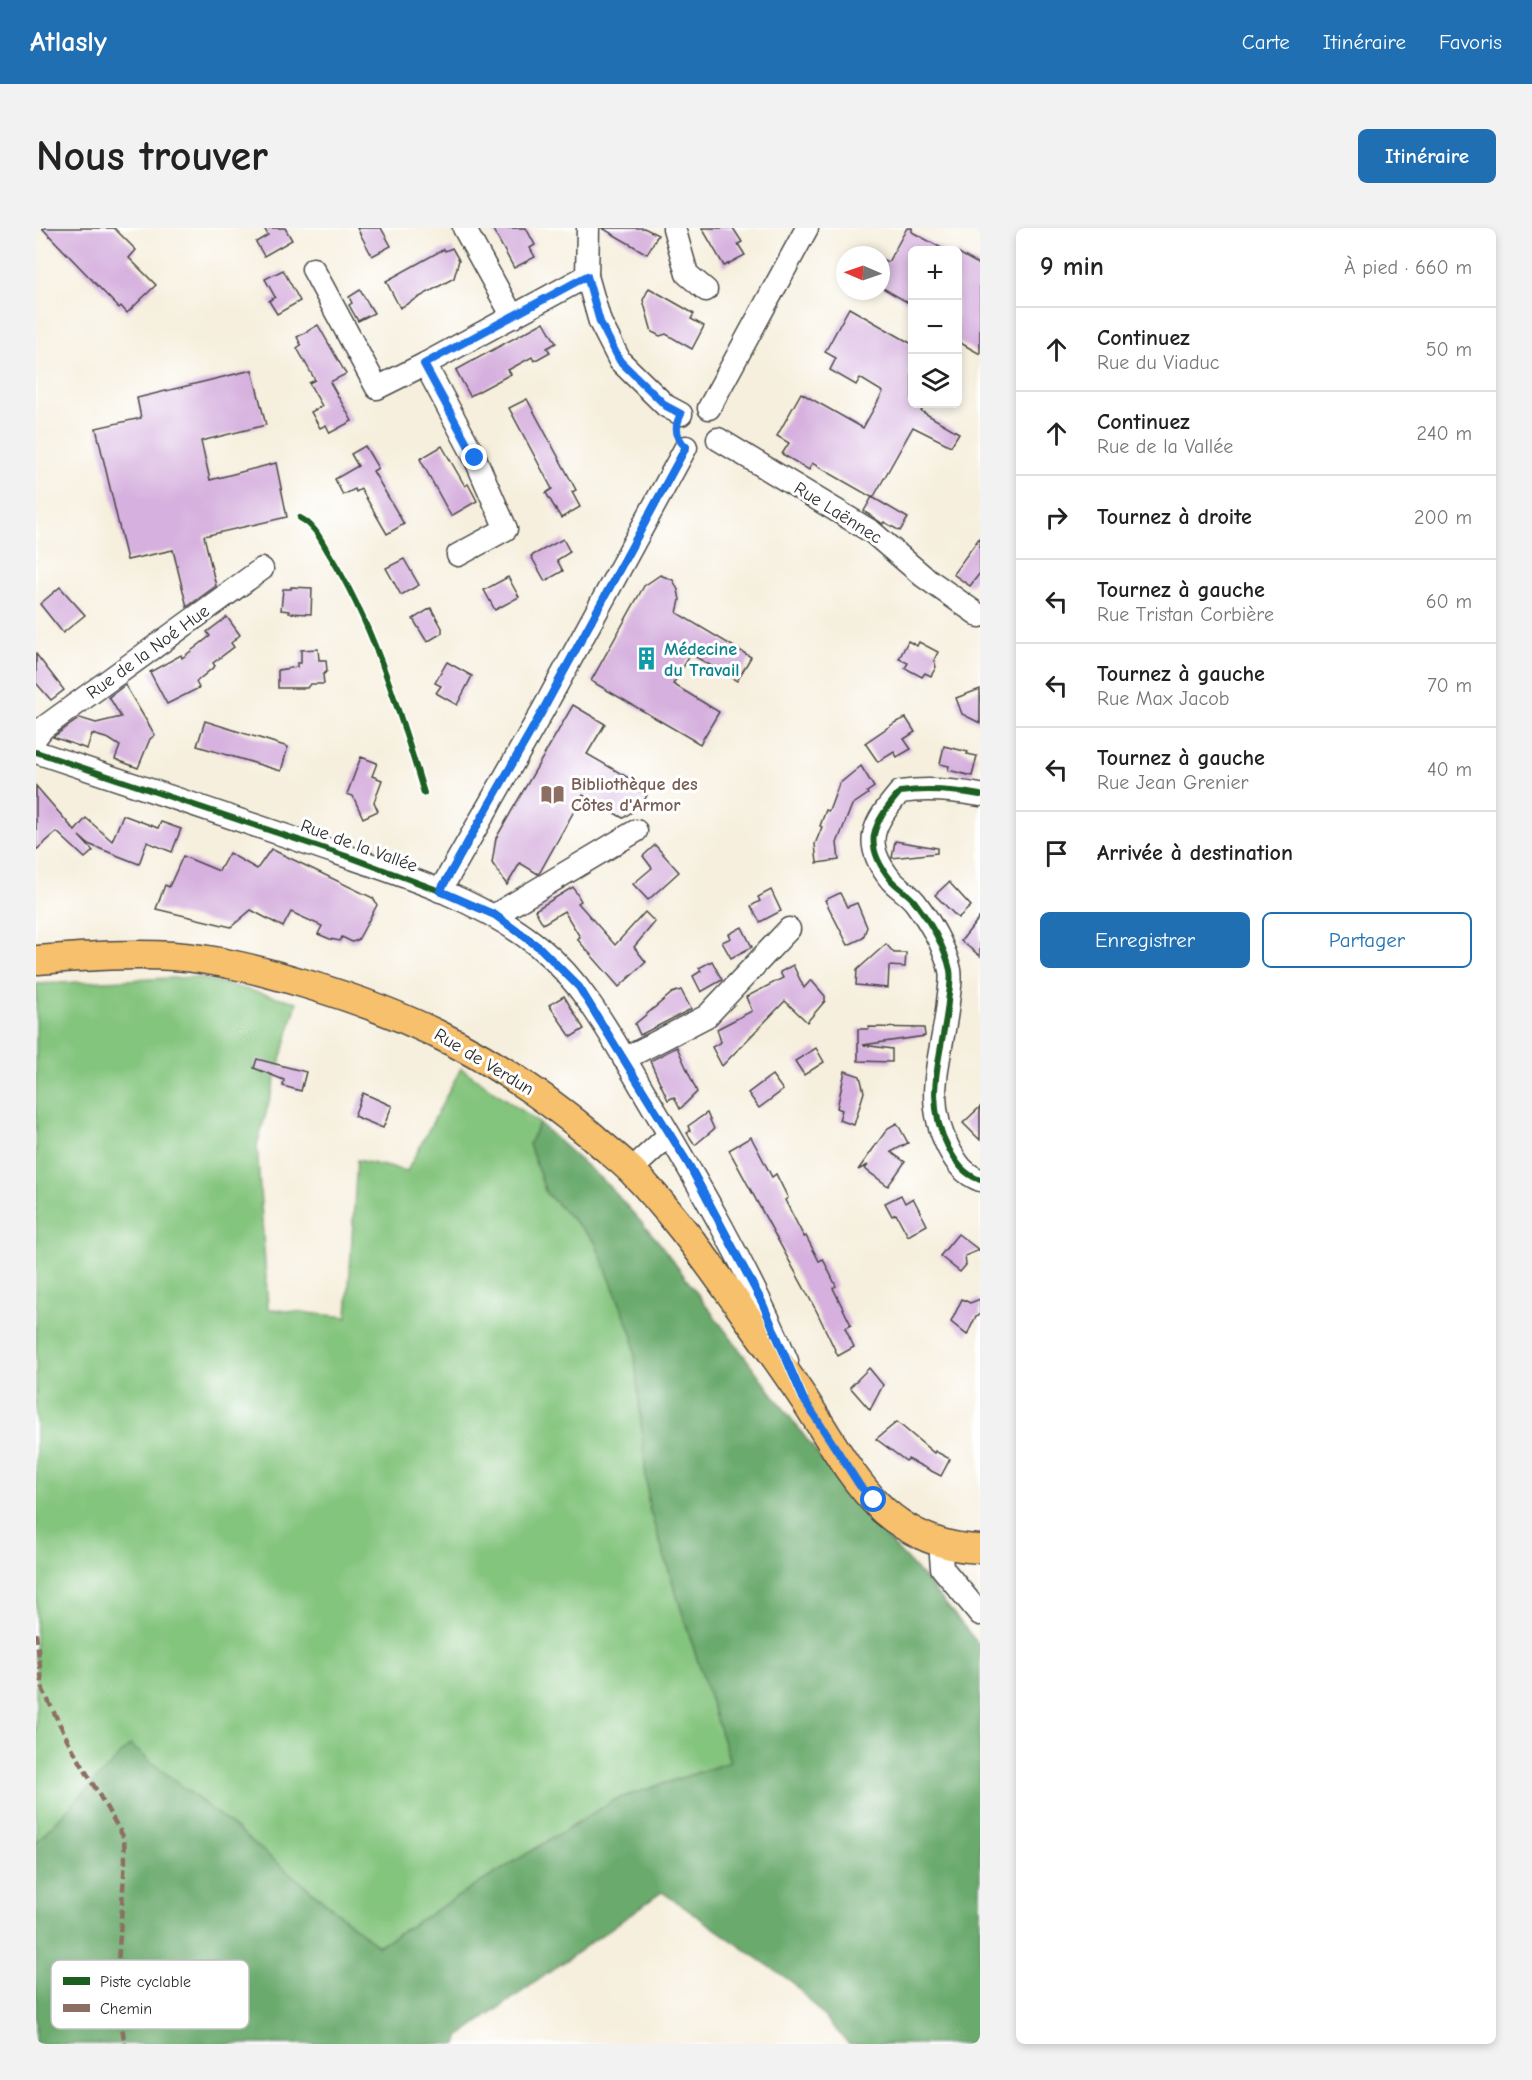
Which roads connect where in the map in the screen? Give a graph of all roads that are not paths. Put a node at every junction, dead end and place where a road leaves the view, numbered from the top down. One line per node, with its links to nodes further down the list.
1 (464, 228): 8 (street)
2 (588, 228): 6 (street)
3 (674, 228): 7 (street)
4 (807, 228): 10 (street)
5 (313, 269): 9 (street)
6 (587, 276): 8 (street); 11 (street)
7 (706, 290)
8 (513, 317): 9 (street)
9 (424, 364): 14 (street)
10 (709, 408): 11 (street); 12 (street)
11 (681, 414): 13 (street)
12 (718, 439): 13 (street); 16 (street, Rue Laënnec)
13 (686, 447): 21 (street)
14 (458, 555)
15 (262, 569): 17 (street, Rue de la Noé Hue)
16 (980, 616)
17 (36, 737)
18 (36, 752): 21 (street, Rue de la Vallée)
19 (980, 795): 28 (street)
20 (636, 831): 22 (street)
21 (440, 891): 22 (street, Rue de la Vallée)
22 (495, 915): 25 (street, Rue de la Vallée)
23 (789, 929): 25 (street)
24 (36, 960): 27 (main road, Rue de Verdun)
25 (624, 1059): 26 (street, Rue de la Vallée)
26 (669, 1135): 27 (street); 29 (street, Rue de la Vallée)
27 (631, 1170): 29 (main road, Rue de Verdun)
28 (980, 1180)
29 (803, 1398): 30 (main road, Rue de Verdun)
30 (940, 1543): 31 (main road, Rue de Verdun); 32 (street)
31 (980, 1549)
32 (980, 1614)

